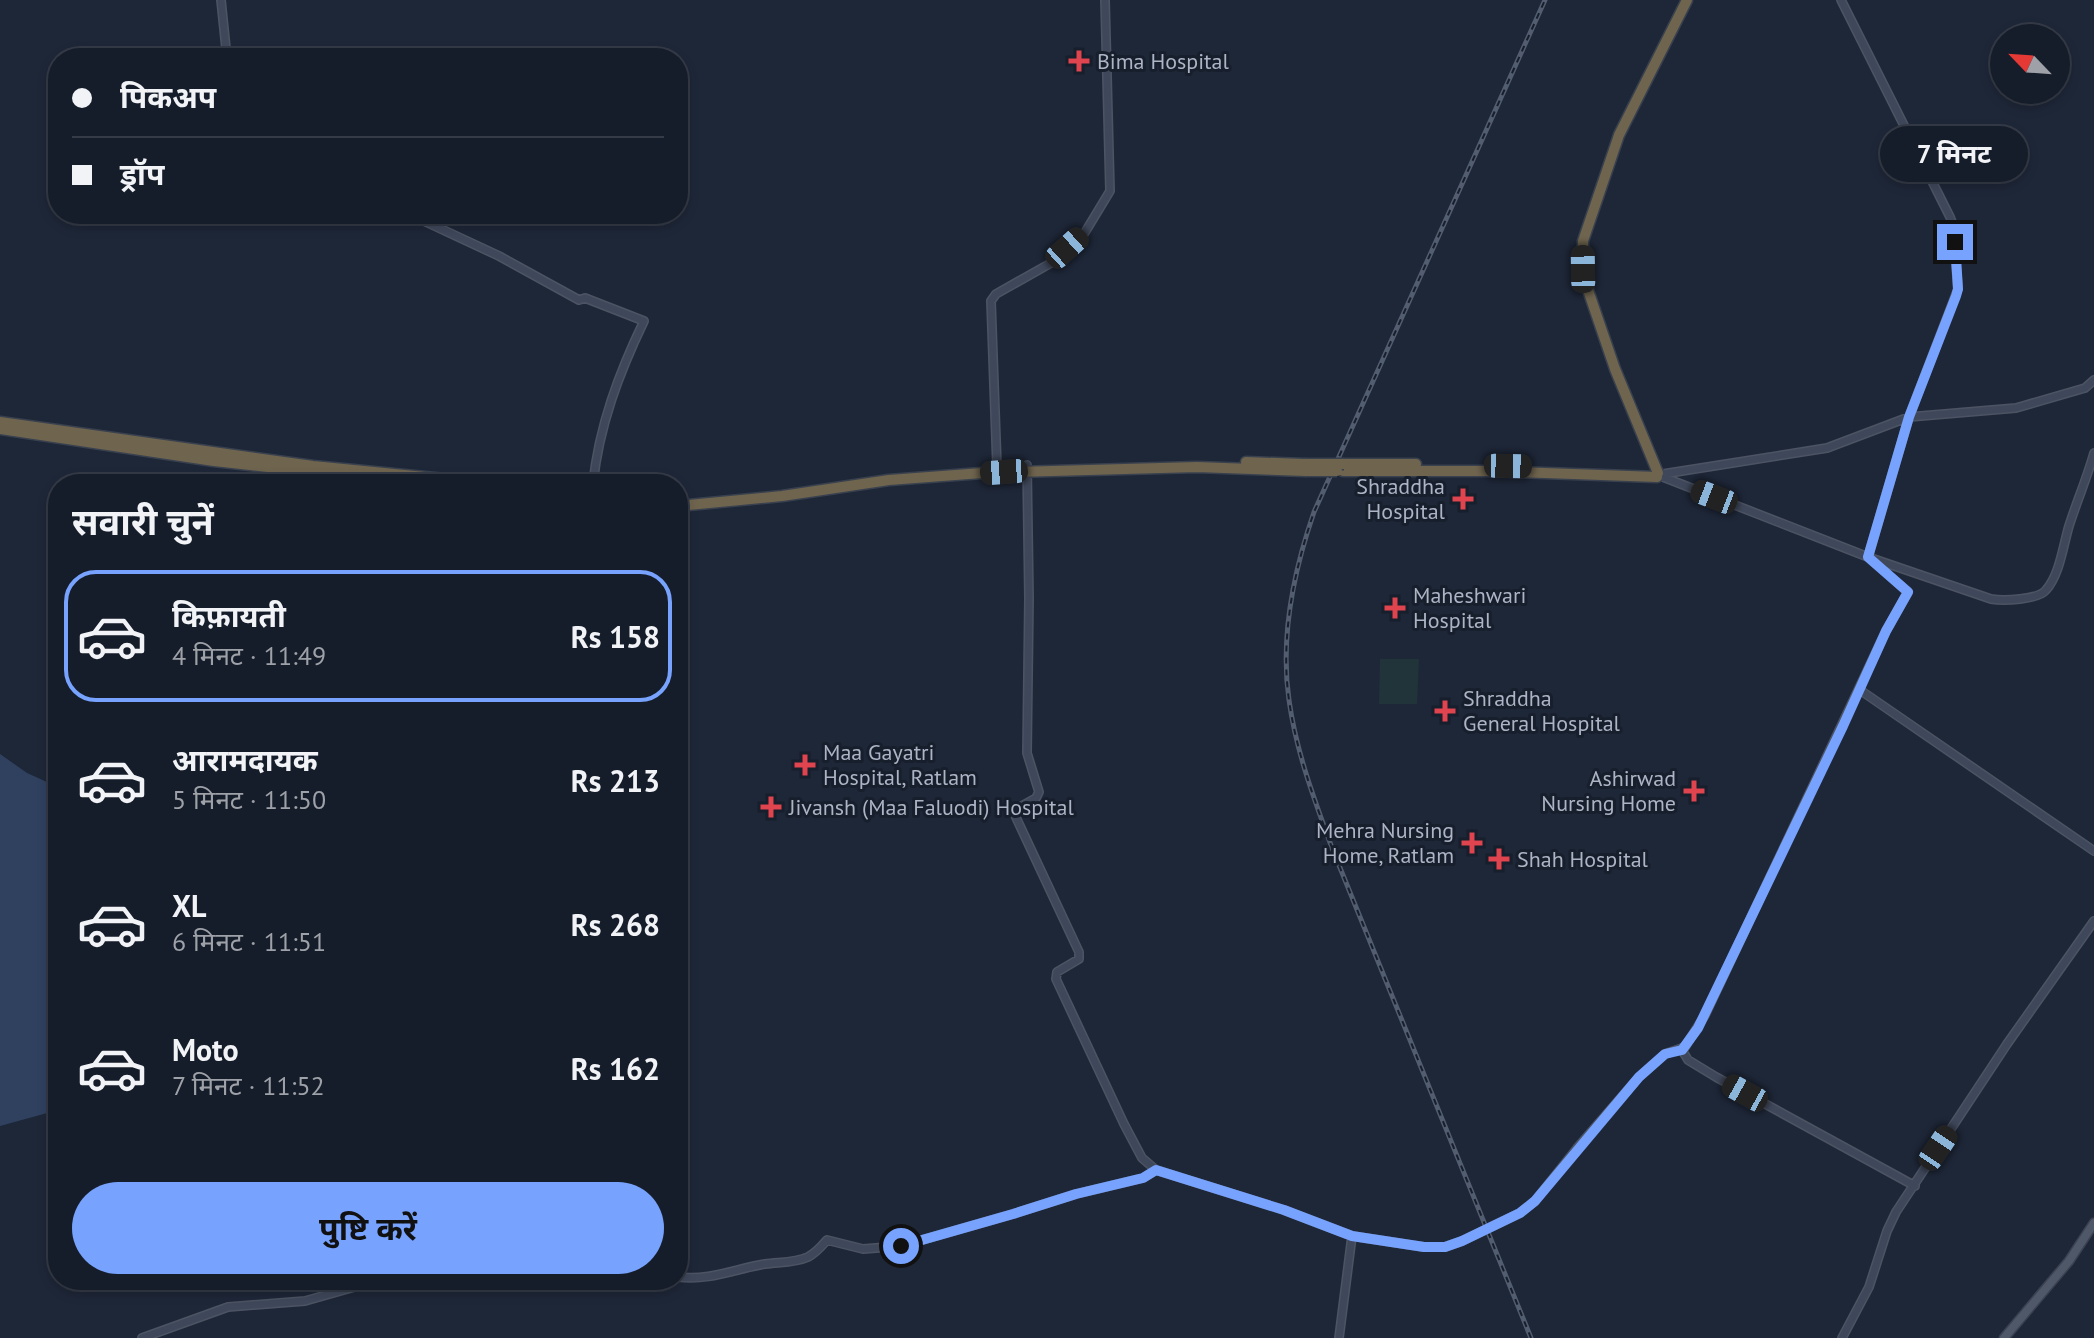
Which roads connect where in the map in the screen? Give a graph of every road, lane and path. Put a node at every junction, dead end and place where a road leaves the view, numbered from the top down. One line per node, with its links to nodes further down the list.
1 (221, 0): 5 (street)
2 (1105, 0): 12 (street)
3 (1690, 0): 17 (highway)
4 (1841, 0): 8 (street)
5 (226, 48)
6 (430, 224): 16 (street)
7 (2094, 380): 8 (street)
8 (1909, 417): 17 (street); 22 (street)
9 (0, 422): 15 (highway)
10 (0, 429): 14 (highway)
11 (2094, 453): 22 (street)
12 (997, 467): 13 (highway); 18 (highway)
13 (1027, 468): 17 (highway, bridge); 18 (highway); 27 (street)
14 (331, 474)
15 (394, 474)
16 (594, 474)
17 (1660, 475): 22 (street)
18 (868, 480): 19 (highway)
19 (852, 482): 20 (highway); 21 (highway)
20 (688, 498)
21 (688, 505)
22 (1868, 557): 23 (street)
23 (1860, 690): 24 (street); 26 (street)
24 (2094, 851)
25 (2094, 921): 28 (street)
26 (1682, 1050): 28 (street); 30 (street, bridge)
27 (1156, 1170): 30 (street); 31 (street)
28 (1915, 1186): 36 (street)
29 (2094, 1223): 33 (main road)
30 (1352, 1236): 35 (street)
31 (688, 1277)
32 (346, 1290): 34 (street)
33 (2007, 1334): 37 (main road)
34 (142, 1338)
35 (1339, 1338)
36 (1842, 1338)
37 (1995, 1338)

